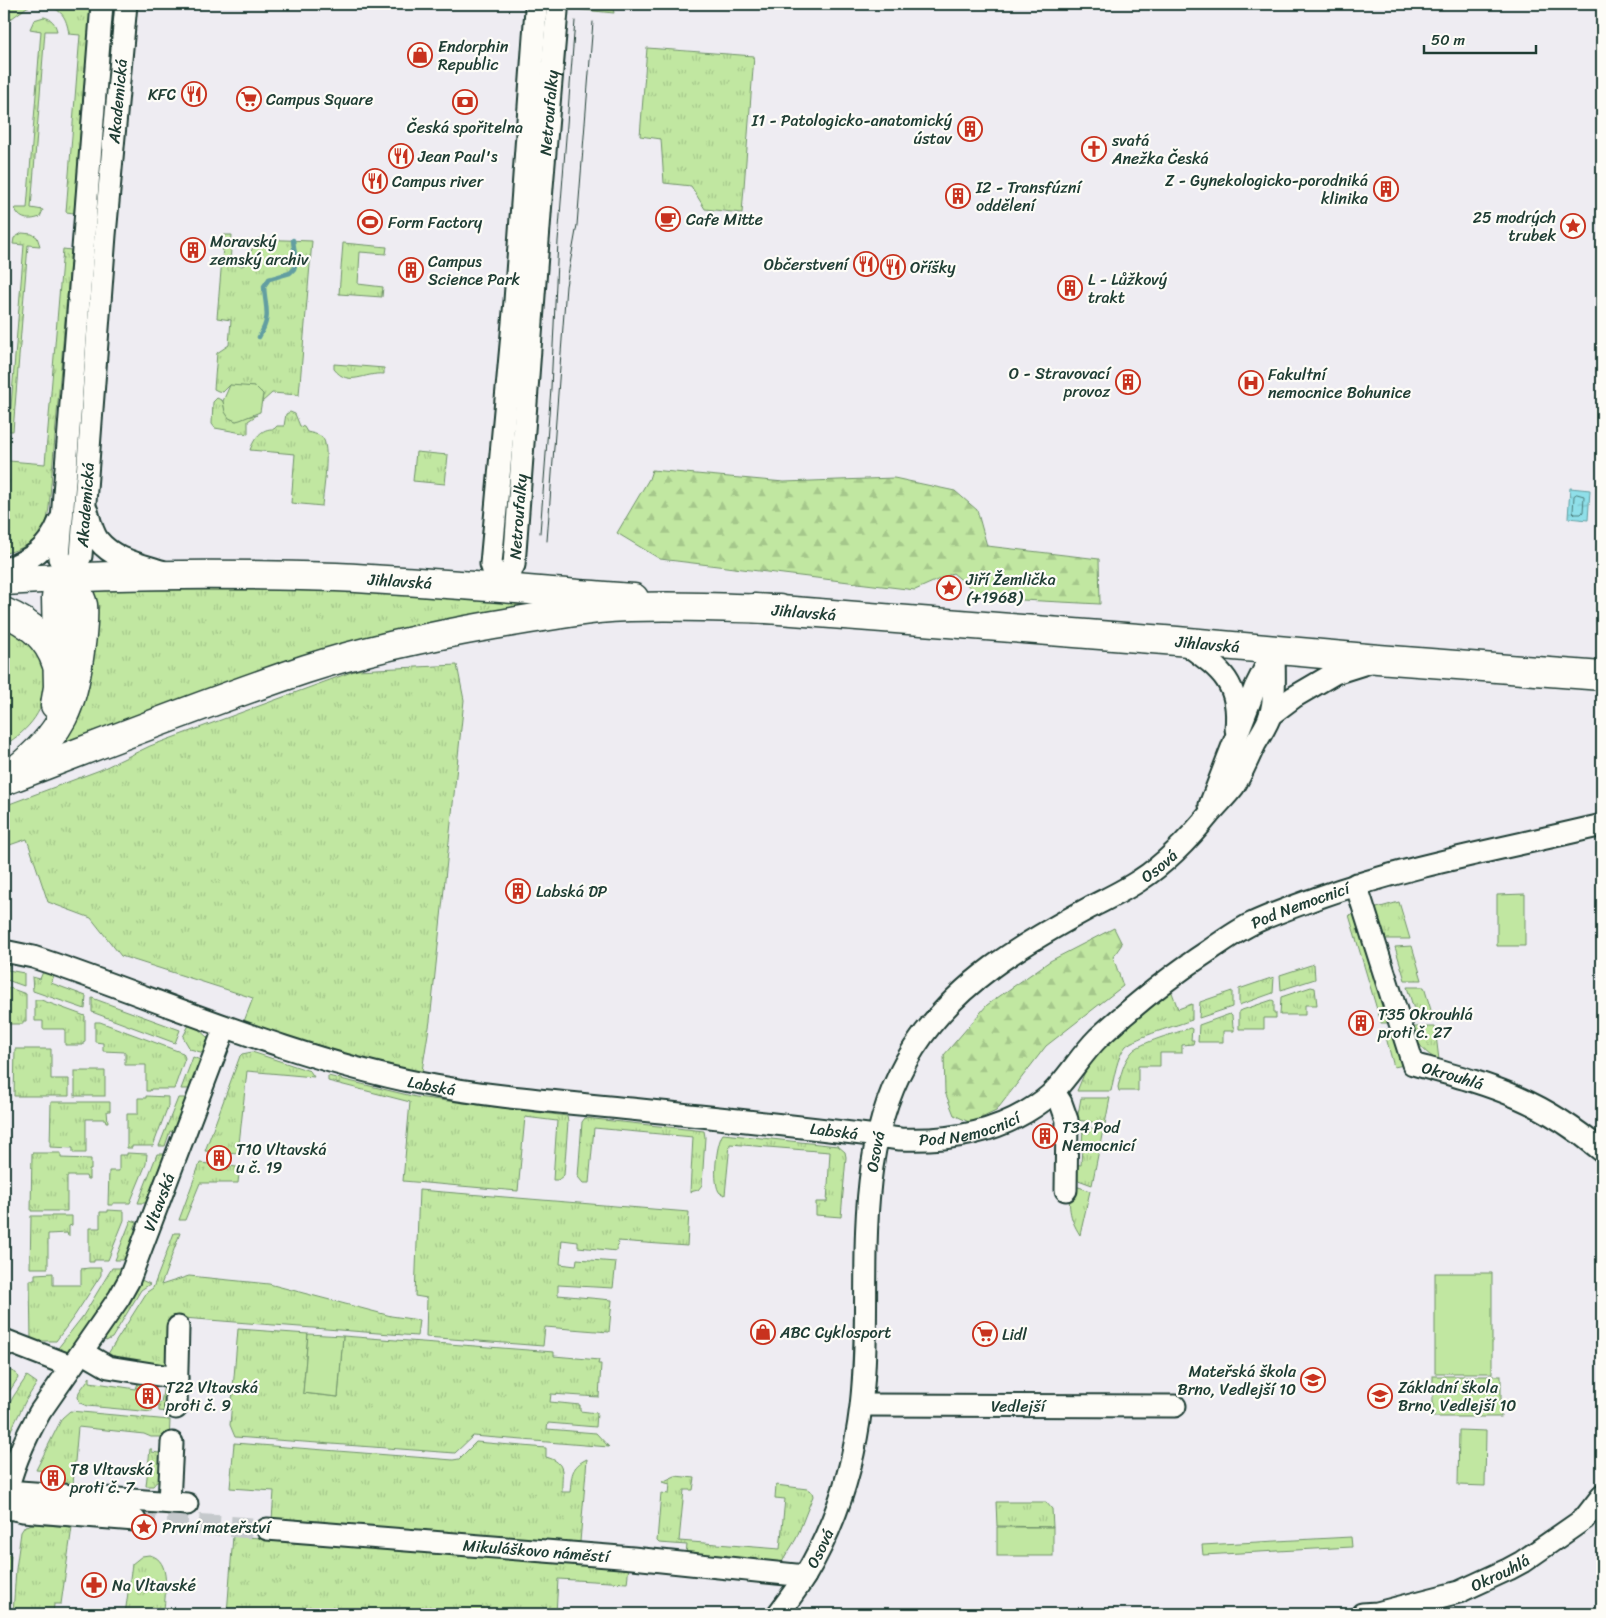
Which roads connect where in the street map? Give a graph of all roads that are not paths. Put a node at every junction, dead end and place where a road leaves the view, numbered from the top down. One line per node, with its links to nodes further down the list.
1 (102, 4): 6 (street, Akademická)
2 (126, 4): 5 (street, Akademická)
3 (538, 4): 11 (street, Netroufalky)
4 (556, 4): 11 (street, Netroufalky)
5 (85, 505): 8 (street); 9 (street, Akademická)
6 (62, 514): 7 (street); 9 (street, Akademická)
7 (4, 570)
8 (173, 576): 9 (main road, Jihlavská); 11 (main road, Jihlavská)
9 (70, 577): 10 (main road, Jihlavská); 17 (main road); 22 (main road)
10 (4, 581)
11 (499, 588): 12 (main road, Jihlavská)
12 (779, 610): 14 (main road, Jihlavská); 22 (main road)
13 (4, 612): 17 (main road)
14 (1182, 641): 15 (main road, Jihlavská); 20 (street)
15 (1274, 650): 16 (main road, Jihlavská); 19 (street); 20 (street)
16 (1378, 659): 18 (main road, Jihlavská); 19 (street)
17 (58, 669): 21 (main road)
18 (1602, 676)
19 (1270, 715): 23 (street, Osová)
20 (1234, 742): 23 (street, Osová)
21 (4, 759)
22 (4, 780)
23 (1203, 822): 29 (street, Osová)
24 (1602, 825): 25 (street, Pod Nemocnicí)
25 (1356, 884): 28 (street, Pod Nemocnicí); 30 (street, Okrouhlá)
26 (4, 951): 27 (street, Labská)
27 (225, 1028): 29 (street, Labská); 34 (street, Vltavská)
28 (1054, 1092): 29 (street, Pod Nemocnicí); 31 (street)
29 (878, 1136): 36 (street, Osová)
30 (1602, 1151)
31 (1066, 1190)
32 (178, 1327): 35 (street)
33 (4, 1340): 34 (street)
34 (76, 1359): 35 (street); 41 (street, Vltavská)
35 (176, 1378): 38 (street)
36 (862, 1405): 37 (street, Vedlejší); 44 (street, Osová)
37 (1174, 1406)
38 (176, 1408)
39 (172, 1443): 41 (street)
40 (1602, 1496): 46 (street, Okrouhlá)
41 (5, 1500): 42 (street)
42 (135, 1520)
43 (266, 1529): 44 (street, Mikuláškovo náměstí)
44 (805, 1576): 45 (street, Osová)
45 (778, 1614)
46 (1372, 1614)

